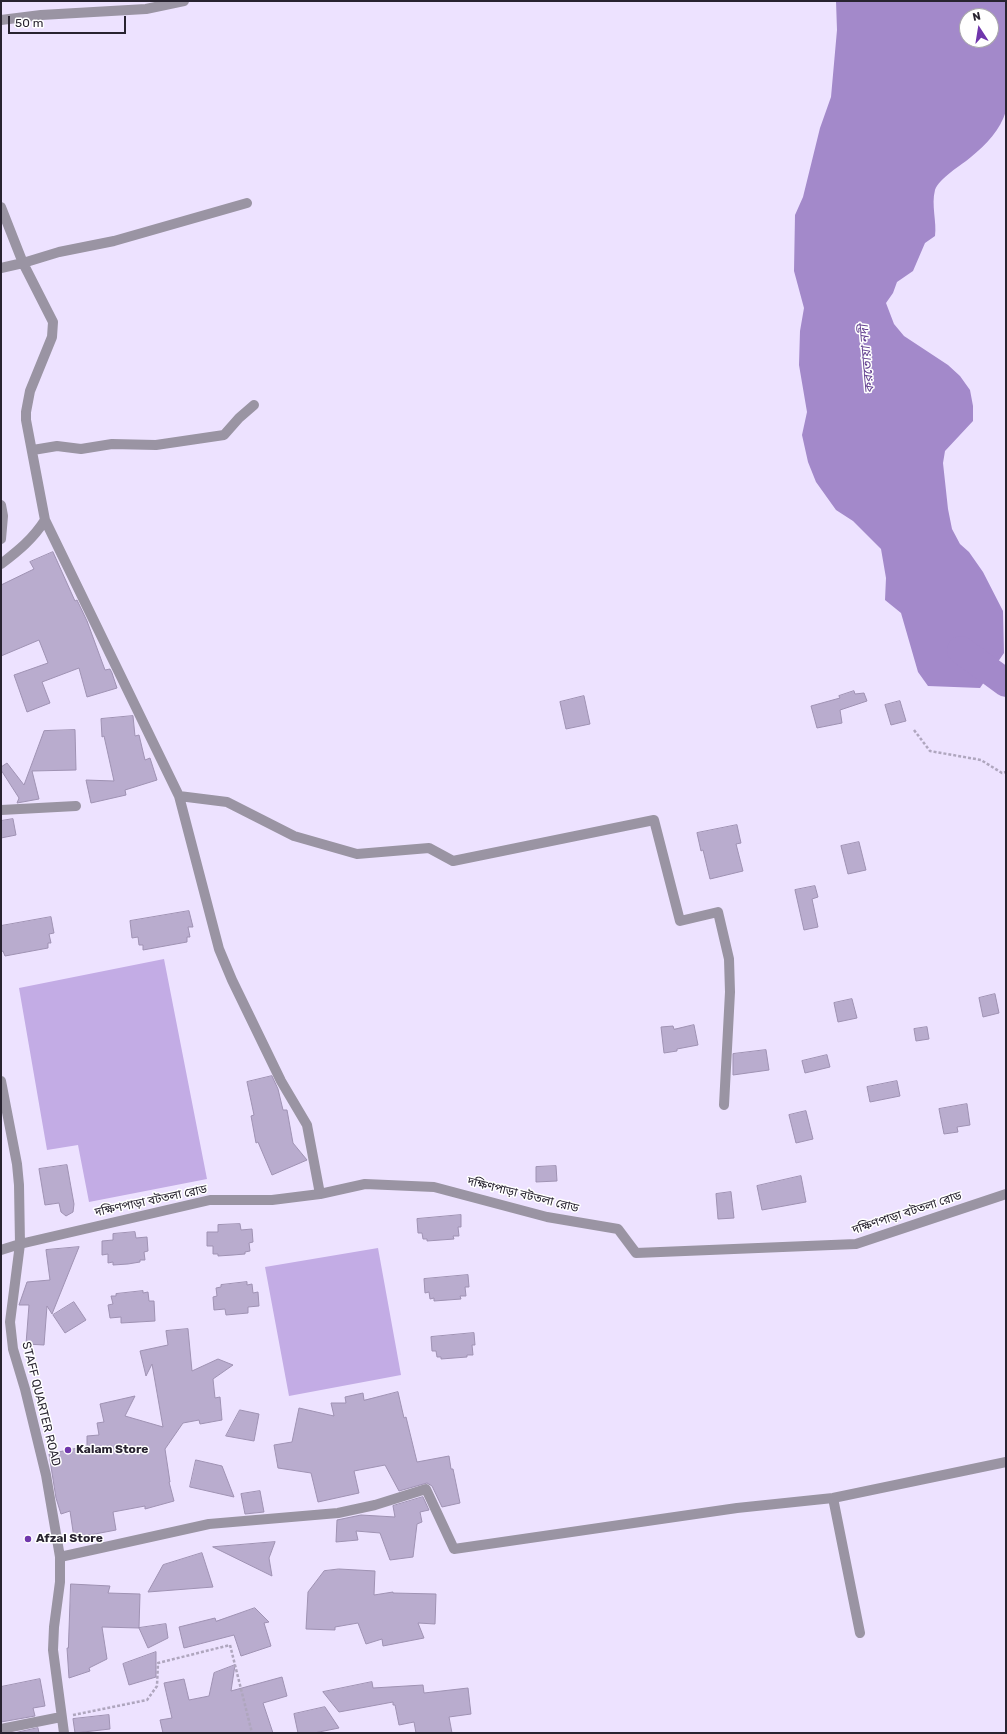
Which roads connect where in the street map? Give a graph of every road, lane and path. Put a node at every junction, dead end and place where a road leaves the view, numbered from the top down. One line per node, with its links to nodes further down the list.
1 (184, 1): 2 (street)
2 (1, 20)
3 (247, 203): 5 (street)
4 (1, 207): 5 (street)
5 (23, 263): 6 (street); 8 (street)
6 (1, 268)
7 (254, 405): 8 (street)
8 (33, 450): 10 (street)
9 (1, 505): 11 (street)
10 (45, 520): 12 (street); 15 (street)
11 (1, 539)
12 (1, 564)
13 (914, 730): 14 (path)
14 (1006, 772)
15 (179, 796): 19 (street); 20 (street)
16 (76, 806): 17 (street)
17 (1, 810)
18 (1, 1081): 22 (street, STAFF QUARTER ROAD)
19 (724, 1105)
20 (320, 1194): 21 (street, দক্ষিণপাড়া বটতলা রোড); 22 (street, দক্ষিণপাড়া বটতলা রোড)
21 (1006, 1194)
22 (20, 1244): 23 (street, দক্ষিণপাড়া বটতলা রোড); 26 (street, STAFF QUARTER ROAD)
23 (1, 1250)
24 (1006, 1462): 25 (street)
25 (833, 1498): 26 (street); 27 (street)
26 (60, 1557): 28 (street, STAFF QUARTER ROAD)
27 (860, 1633)
28 (61, 1718): 29 (street); 30 (street, STAFF QUARTER ROAD); 31 (path)
29 (1, 1730)
30 (64, 1733)
31 (252, 1733)

